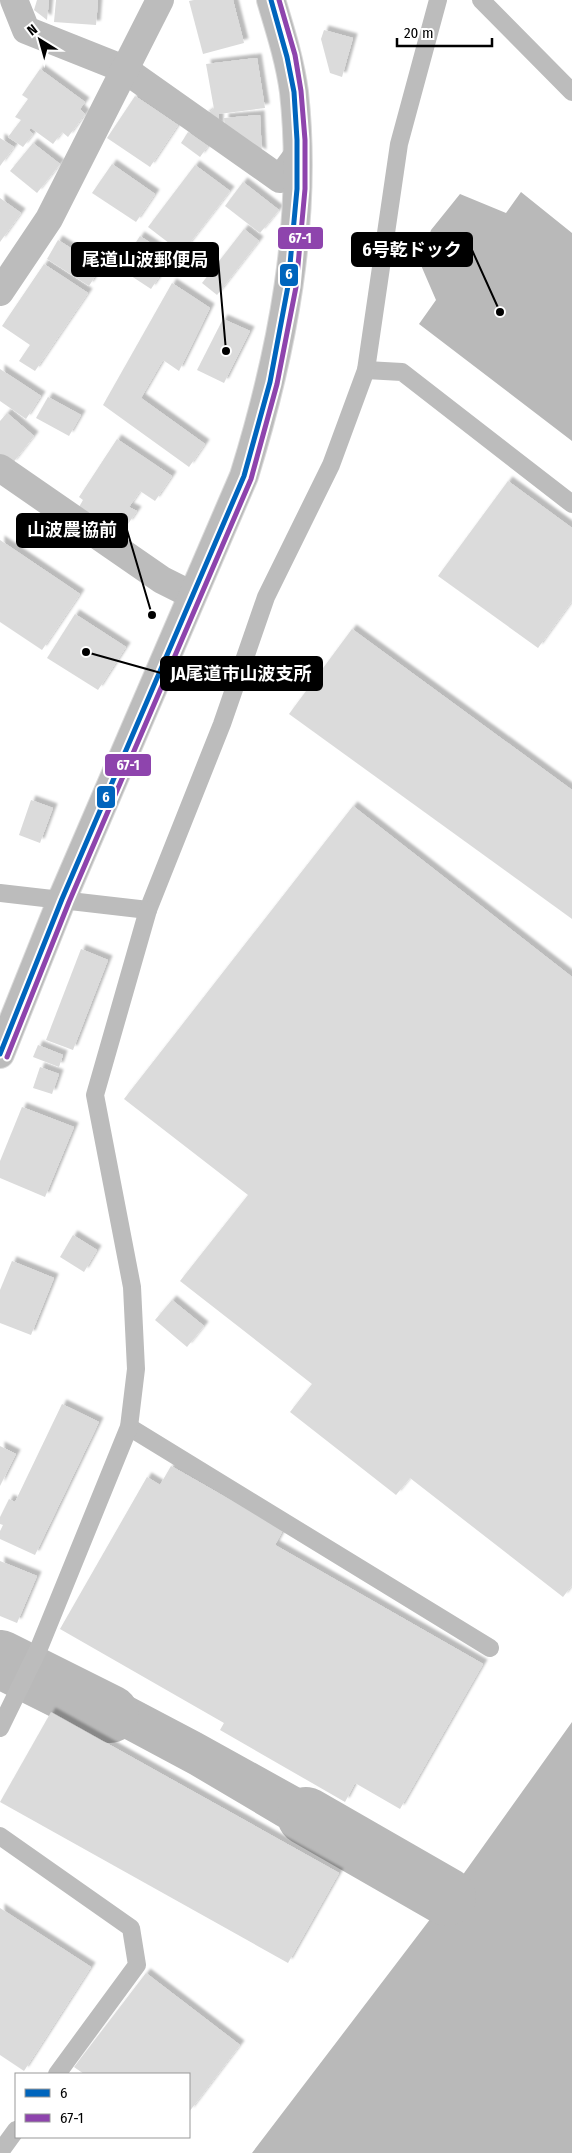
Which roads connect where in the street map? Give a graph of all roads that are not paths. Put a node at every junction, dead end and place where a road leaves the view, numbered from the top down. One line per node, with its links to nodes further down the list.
1 (14, 0): 6 (main road)
2 (160, 0): 6 (main road)
3 (271, 0): 8 (main road)
4 (438, 0): 10 (lane)
5 (481, 0): 7 (lane)
6 (124, 69): 8 (main road); 9 (main road)
7 (572, 92)
8 (297, 156): 13 (main road)
9 (0, 292)
10 (366, 370): 12 (lane); 16 (lane)
11 (0, 468): 13 (main road)
12 (572, 504)
13 (192, 595): 15 (main road)
14 (0, 893): 15 (lane)
15 (62, 900): 16 (lane); 17 (main road)
16 (148, 910): 18 (lane)
17 (0, 1054)
18 (129, 1427): 19 (lane); 20 (lane)
19 (490, 1648)
20 (0, 1728)
21 (0, 1836): 22 (lane)
22 (58, 2073)
23 (15, 2131): 24 (lane)
24 (0, 2152)

